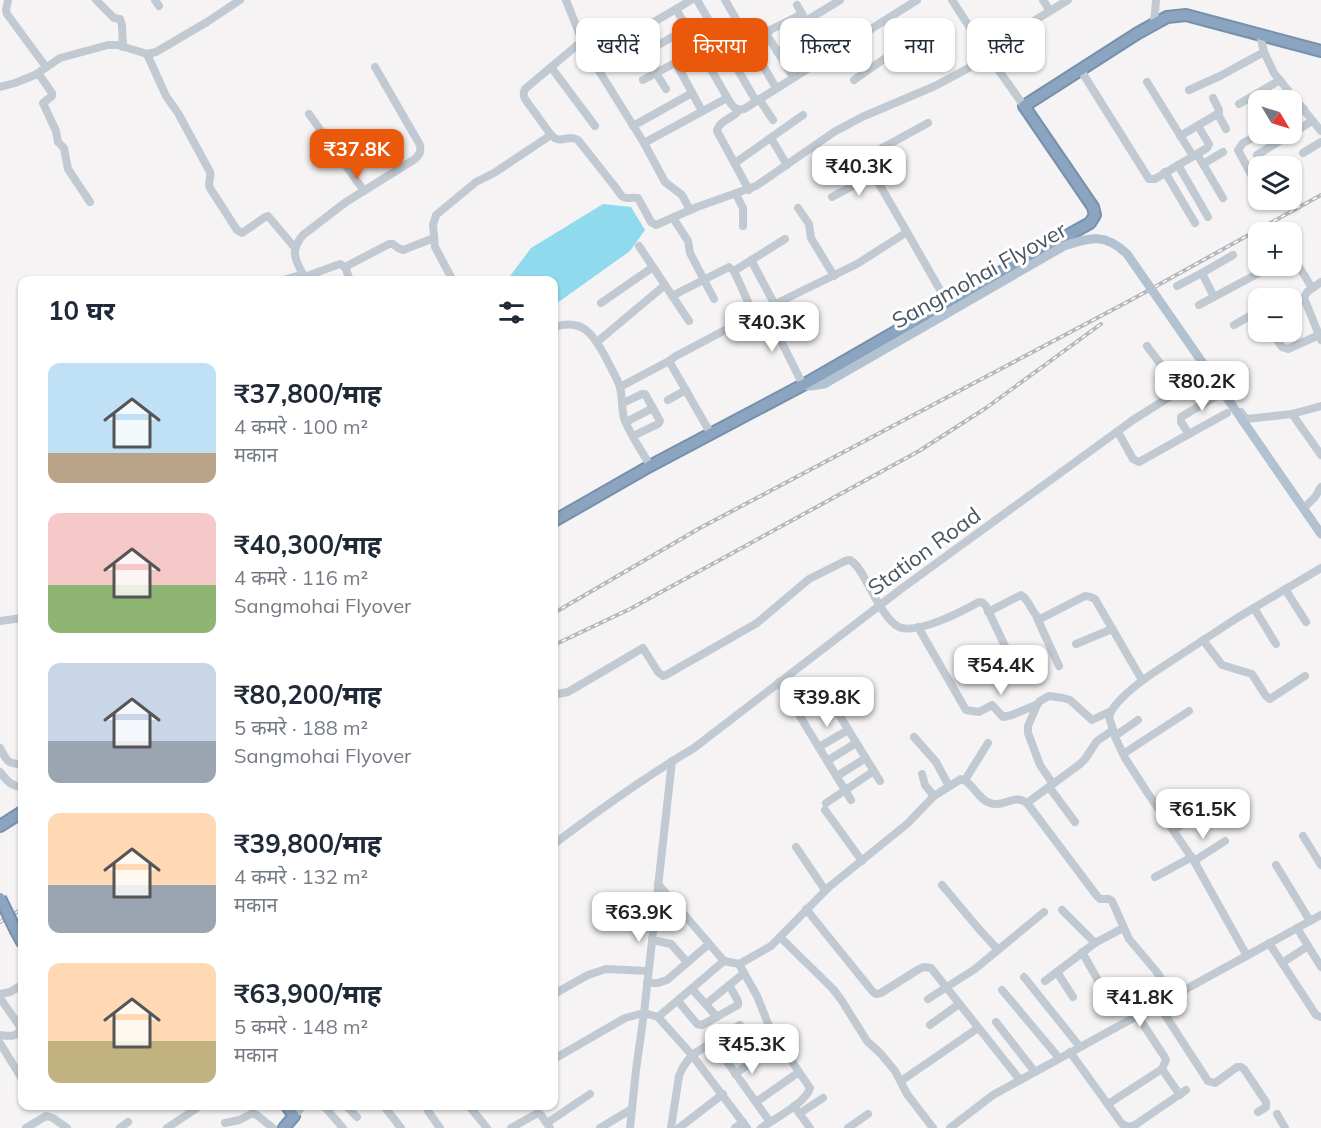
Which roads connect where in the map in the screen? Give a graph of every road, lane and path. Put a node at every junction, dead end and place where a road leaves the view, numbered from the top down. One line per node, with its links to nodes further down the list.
1 (8, 0): 17 (street)
2 (96, 0): 31 (street)
3 (240, 0): 36 (street)
4 (567, 0): 26 (street)
5 (691, 0): 15 (street)
6 (697, 0): 20 (street)
7 (725, 0): 21 (street)
8 (840, 0): 22 (street)
9 (917, 0): 27 (street)
10 (952, 0): 24 (street)
11 (1043, 0): 16 (street)
12 (1068, 0): 16 (street)
13 (1156, 0): 25 (street)
14 (797, 5): 22 (street)
15 (676, 9): 18 (street); 19 (street)
16 (1050, 11): 23 (street)
17 (3, 13): 39 (street)
18 (660, 18)
19 (681, 18)
20 (708, 18)
21 (736, 18)
22 (804, 18)
23 (1040, 18)
24 (967, 23)
25 (1154, 23): 28 (highway); 42 (highway)
26 (576, 25)
27 (872, 28)
28 (1260, 35): 33 (highway); 35 (street)
29 (768, 39): 34 (street)
30 (576, 46): 40 (street)
31 (123, 47): 36 (street); 39 (street)
32 (780, 50): 34 (street)
33 (1321, 51)
34 (777, 52): 53 (street)
35 (1264, 52): 56 (street); 61 (street)
36 (147, 54): 117 (street)
37 (672, 65): 52 (street)
38 (967, 66): 95 (street)
39 (46, 67): 51 (street)
40 (551, 67): 77 (street); 82 (street)
41 (375, 68): 102 (street)
42 (1080, 69): 67 (highway); 98 (street)
43 (600, 72): 78 (street)
44 (681, 72): 62 (street)
45 (713, 72): 63 (street)
46 (740, 72): 65 (street)
47 (767, 72): 59 (street)
48 (801, 72): 53 (street)
49 (865, 72): 55 (street)
50 (1000, 72): 67 (street)
51 (38, 73): 58 (street); 106 (street)
52 (656, 73): 54 (street); 60 (street)
53 (793, 77): 59 (street)
54 (643, 80)
55 (854, 80)
56 (1280, 80): 66 (street); 68 (street)
57 (1147, 82): 83 (street)
58 (0, 87)
59 (776, 88): 65 (street)
60 (666, 89)
61 (1189, 90)
62 (693, 93): 70 (street); 78 (street)
63 (727, 98): 69 (street); 70 (street)
64 (1213, 98): 72 (street)
65 (758, 100): 69 (street); 74 (street)
66 (1239, 104)
67 (1024, 106): 139 (highway)
68 (1304, 109): 75 (street)
69 (739, 110): 93 (street)
70 (702, 111): 87 (street)
71 (309, 114): 102 (street)
72 (1218, 114): 79 (street); 80 (street)
73 (803, 115): 84 (street)
74 (773, 120)
75 (1312, 121): 81 (street); 91 (street)
76 (928, 123): 92 (street)
77 (595, 126)
78 (633, 126): 87 (street)
79 (1198, 126): 83 (street); 90 (street)
80 (1226, 129)
81 (1321, 131)
82 (551, 135): 110 (street); 114 (street)
83 (1180, 135): 90 (street)
84 (771, 138): 93 (street); 95 (street)
85 (1248, 140): 97 (street)
86 (1321, 142): 89 (street)
87 (645, 143): 108 (street)
88 (1223, 152): 94 (street)
89 (1303, 153)
90 (1195, 155): 94 (street); 96 (street)
91 (1257, 155)
92 (864, 158): 99 (street); 100 (street)
93 (735, 164): 101 (street)
94 (1203, 164): 105 (street)
95 (787, 165): 101 (street)
96 (1178, 165): 98 (street); 109 (street)
97 (1248, 168)
98 (1165, 172): 111 (street)
99 (874, 175): 104 (street); 113 (street)
100 (826, 177)
101 (749, 190): 103 (street)
102 (364, 191): 117 (street)
103 (736, 194): 108 (street); 112 (street)
104 (832, 197)
105 (1224, 198)
106 (90, 202)
107 (798, 208): 129 (street)
108 (690, 210): 110 (street)
109 (1208, 217)
110 (673, 218): 131 (street)
111 (1195, 223)
112 (743, 226)
113 (907, 232): 129 (street); 139 (street)
114 (434, 238): 120 (street); 128 (street)
115 (785, 239): 119 (street)
116 (639, 246): 121 (street)
117 (295, 248): 125 (street)
118 (1233, 255): 124 (street)
119 (751, 260): 122 (street); 141 (street)
120 (345, 267): 126 (street); 127 (street)
121 (653, 267): 133 (street); 140 (street)
122 (734, 271): 131 (street); 144 (street)
123 (1302, 272): 135 (street)
124 (1202, 273): 134 (street); 137 (street)
125 (304, 276)
126 (307, 276)
127 (348, 276)
128 (450, 276)
129 (834, 276): 141 (street)
130 (1253, 276): 137 (street)
131 (704, 280): 136 (street); 138 (street)
132 (1321, 282): 135 (street)
133 (665, 285): 136 (street); 150 (street)
134 (1177, 286)
135 (1312, 288): 149 (street)
136 (672, 296): 146 (street)
137 (1214, 297): 142 (street)
138 (714, 299)
139 (947, 302): 154 (highway)
140 (601, 303)
141 (775, 304): 143 (street)
142 (1199, 305)
143 (765, 309): 144 (street); 154 (street)
144 (754, 315): 153 (street)
145 (1248, 317): 147 (street)
146 (689, 321)
147 (1234, 325)
148 (558, 326): 150 (street)
149 (1320, 338): 151 (street)
150 (597, 342): 155 (street)
151 (1279, 342)
152 (1147, 346): 157 (street)
153 (669, 361): 155 (street); 156 (street)
154 (803, 385): 165 (main road, Sangmohai Flyover, bridge); 168 (highway)
155 (620, 387): 160 (street)
156 (686, 390): 159 (street); 168 (street)
157 (1180, 390): 158 (street, Station Road); 167 (street, Station Road)
158 (1225, 391): 165 (street, Station Road); 169 (street)
159 (668, 400)
160 (623, 403): 162 (street); 166 (street)
161 (1321, 406): 164 (street)
162 (653, 408): 166 (street); 170 (street)
163 (1227, 413): 169 (street)
164 (1292, 414): 165 (street); 171 (street)
165 (1245, 420): 174 (main road); 176 (main road, Sangmohai Flyover)
166 (626, 422): 170 (street)
167 (1118, 432): 169 (street); 179 (street, Station Road)
168 (711, 434): 172 (highway)
169 (1189, 434)
170 (633, 436): 172 (street)
171 (1321, 455)
172 (650, 466): 175 (highway)
173 (1320, 491): 174 (street)
174 (1306, 504): 176 (main road)
175 (558, 519)
176 (1321, 533)
177 (1321, 568): 178 (street)
178 (1285, 589): 180 (street); 185 (street)
179 (879, 605): 186 (street); 195 (street, Station Road); 196 (street)
180 (1254, 608): 188 (street); 190 (street)
181 (988, 612): 182 (street); 186 (street); 191 (street)
182 (1037, 618): 187 (street); 192 (street)
183 (18, 619): 184 (street)
184 (0, 621)
185 (1306, 622)
186 (918, 627): 197 (street)
187 (1112, 629): 189 (street); 194 (street)
188 (1203, 640): 193 (street); 194 (street)
189 (1076, 644)
190 (1276, 644)
191 (1014, 665)
192 (1059, 666)
193 (1305, 676)
194 (1142, 680): 199 (street)
195 (779, 682): 207 (street); 211 (street, Station Road)
196 (558, 694)
197 (1038, 704): 199 (street); 220 (street)
198 (832, 705): 202 (street)
199 (1111, 711): 203 (street)
200 (1189, 711): 209 (street)
201 (1138, 720): 203 (street)
202 (848, 730): 205 (street); 207 (street)
203 (1114, 733): 209 (street); 220 (street)
204 (914, 737): 222 (street)
205 (856, 743): 210 (street); 212 (street)
206 (988, 743): 218 (street)
207 (819, 747): 212 (street)
208 (0, 748): 213 (street)
209 (1123, 754): 231 (street)
210 (866, 758): 214 (street); 217 (street)
211 (672, 760): 233 (street, Station Road); 241 (street)
212 (827, 761): 217 (street)
213 (18, 764)
214 (874, 771): 219 (street); 223 (street)
215 (0, 772): 221 (street)
216 (922, 774): 225 (street)
217 (837, 776): 223 (street)
218 (965, 780): 222 (street); 227 (street)
219 (880, 781)
220 (1051, 785): 227 (street); 229 (street)
221 (18, 786)
222 (949, 786): 225 (street)
223 (845, 790): 226 (street); 237 (street)
224 (1222, 795): 231 (street)
225 (934, 796): 237 (street)
226 (851, 800)
227 (1027, 803): 250 (street)
228 (18, 815): 230 (highway)
229 (1075, 822)
230 (0, 826)
231 (1174, 830): 236 (street)
232 (1303, 836): 239 (street)
233 (558, 841)
234 (1225, 841): 236 (street)
235 (796, 847): 243 (street)
236 (1193, 859): 240 (street); 261 (street)
237 (862, 861): 243 (street)
238 (1276, 865): 249 (street)
239 (1321, 865)
240 (1155, 876)
241 (658, 884): 254 (street); 256 (street)
242 (942, 885): 259 (street)
243 (825, 890): 245 (street)
244 (0, 898): 252 (highway, bridge)
245 (806, 909): 253 (street); 276 (street)
246 (1062, 910): 255 (street)
247 (1044, 912): 259 (street)
248 (1321, 915): 249 (street)
249 (1310, 921): 251 (street)
250 (1123, 928): 255 (street); 281 (street)
251 (1297, 928): 257 (street); 258 (street)
252 (18, 935)
253 (780, 937): 265 (street); 314 (street)
254 (652, 940): 263 (street); 267 (street)
255 (1095, 943): 260 (street)
256 (709, 944): 262 (street); 263 (street)
257 (1269, 944): 261 (street); 264 (street)
258 (1308, 946): 264 (street); 266 (street)
259 (998, 950): 276 (street)
260 (1082, 952): 268 (street); 272 (street)
261 (1247, 956): 281 (street)
262 (724, 961): 265 (street); 277 (street)
263 (687, 962): 273 (street)
264 (1282, 963): 292 (street)
265 (739, 964): 269 (street)
266 (1321, 967)
267 (648, 971): 273 (street); 279 (street)
268 (1057, 972): 271 (street); 282 (street)
269 (744, 973): 274 (street); 301 (street)
270 (1024, 976): 303 (street)
271 (1045, 981)
272 (1098, 982)
273 (647, 983): 288 (street)
274 (729, 985): 285 (street); 291 (street)
275 (18, 987): 280 (street)
276 (947, 988): 283 (street); 286 (street)
277 (692, 989): 284 (street); 285 (street)
278 (1002, 990): 307 (street)
279 (558, 992)
280 (0, 996): 294 (street)
281 (1173, 996): 287 (street)
282 (1073, 997)
283 (928, 999)
284 (678, 1001): 290 (street); 291 (street)
285 (706, 1004): 291 (street)
286 (959, 1004): 295 (street); 297 (street)
287 (1158, 1004): 289 (street); 330 (street)
288 (644, 1013): 290 (street); 306 (street); 321 (street)
289 (1137, 1015): 303 (street); 308 (street)
290 (658, 1017): 305 (street)
291 (717, 1017)
292 (1321, 1017)
293 (996, 1022): 311 (street)
294 (18, 1023)
295 (930, 1025)
296 (740, 1026): 300 (street)
297 (978, 1028): 313 (street); 314 (street)
298 (18, 1033): 299 (street)
299 (0, 1035)
300 (713, 1042): 305 (street); 312 (street)
301 (778, 1042): 310 (street); 312 (street)
302 (0, 1043): 309 (street)
303 (1080, 1047): 304 (street)
304 (1070, 1052): 307 (street); 319 (street)
305 (692, 1055): 316 (street); 355 (street)
306 (558, 1057)
307 (1059, 1058): 311 (street)
308 (1162, 1069): 319 (street); 319 (street)
309 (18, 1072)
310 (799, 1072): 318 (street); 320 (street)
311 (1035, 1072): 313 (street)
312 (735, 1074): 318 (street)
313 (1020, 1080): 341 (street)
314 (901, 1081): 361 (street)
315 (590, 1094): 340 (street)
316 (723, 1095): 339 (street); 356 (street)
317 (823, 1098): 331 (street)
318 (756, 1102): 337 (street)
319 (1108, 1104)
320 (794, 1106): 331 (street); 337 (street)
321 (632, 1109): 353 (street); 354 (street)
322 (194, 1110): 345 (street)
323 (290, 1110): 334 (highway)
324 (299, 1110): 334 (street)
325 (327, 1110): 348 (street)
326 (350, 1110): 335 (street)
327 (387, 1110): 349 (street)
328 (472, 1110): 351 (street)
329 (428, 1111): 350 (street)
330 (1258, 1112)
331 (800, 1113): 359 (street)
332 (868, 1114): 360 (street)
333 (1277, 1114): 362 (street)
334 (294, 1116): 347 (highway)
335 (357, 1117)
336 (128, 1122): 344 (street)
337 (770, 1122): 358 (street)
338 (225, 1123): 346 (street)
339 (745, 1125): 357 (street)
340 (549, 1126): 352 (street)
341 (954, 1127)
342 (26, 1128): 343 (street)
343 (67, 1128)
344 (120, 1128)
345 (167, 1128)
346 (273, 1128)
347 (284, 1128)
348 (343, 1128)
349 (401, 1128)
350 (440, 1128)
351 (487, 1128)
352 (511, 1128)
353 (600, 1128)
354 (630, 1128)
355 (671, 1128)
356 (679, 1128)
357 (735, 1128)
358 (760, 1128)
359 (810, 1128)
360 (848, 1128)
361 (933, 1128)
362 (1285, 1128)

